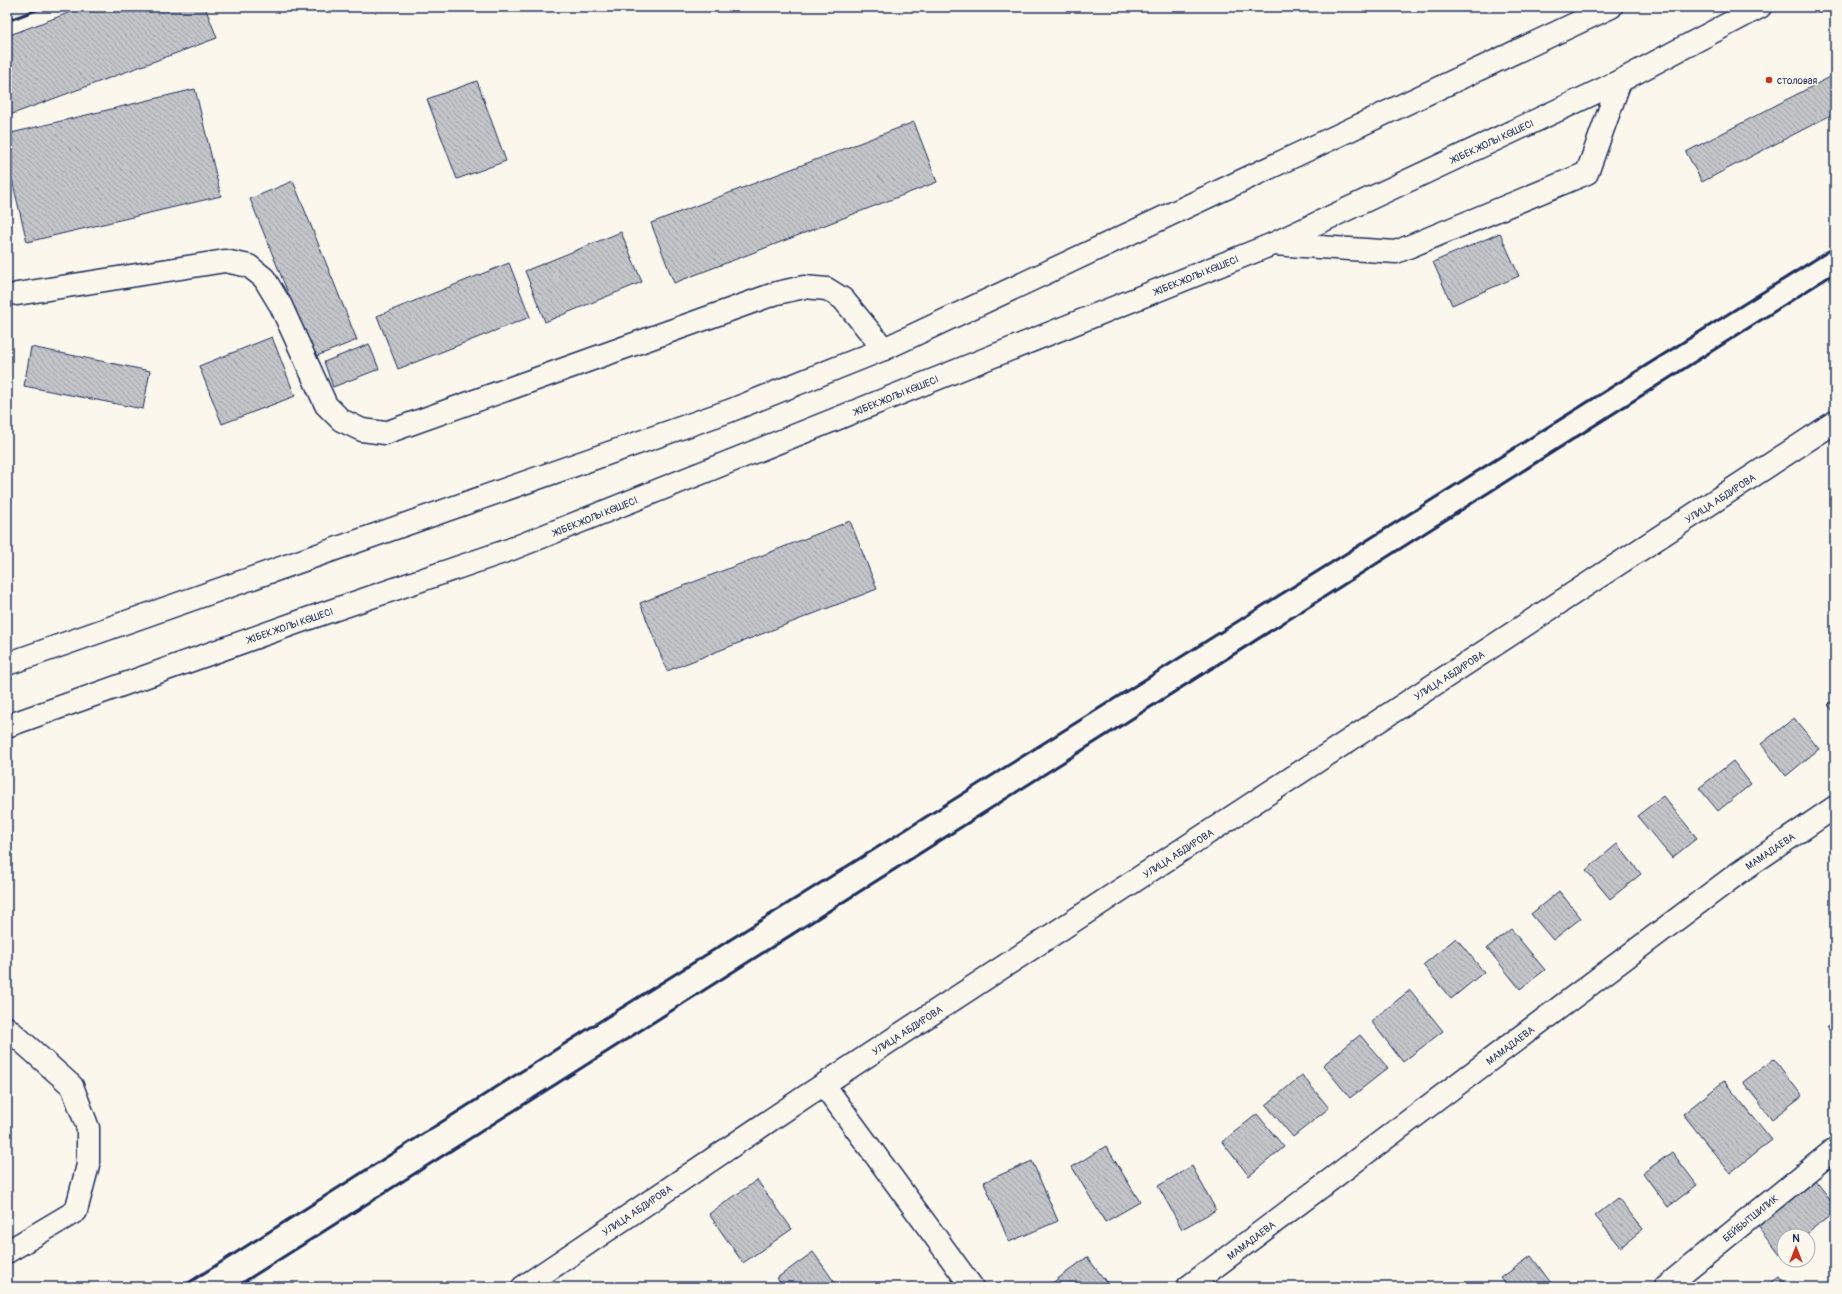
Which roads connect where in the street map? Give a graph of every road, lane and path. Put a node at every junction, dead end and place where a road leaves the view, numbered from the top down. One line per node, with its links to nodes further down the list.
1 (1611, 7): 6 (main road)
2 (1760, 7): 3 (main road, ЖІБЕК ЖОЛЫ КӨШЕСІ)
3 (1620, 81): 4 (main road, ЖІБЕК ЖОЛЫ КӨШЕСІ); 4 (main road)
4 (1272, 244): 9 (main road, ЖІБЕК ЖОЛЫ КӨШЕСІ)
5 (17, 294): 6 (main road)
6 (884, 349): 8 (main road)
7 (1835, 422): 12 (main road, УЛИЦА АБДИРОВА)
8 (7, 664)
9 (7, 726)
10 (1835, 807): 17 (main road, МАМАДАЕВА)
11 (7, 1028): 14 (main road)
12 (824, 1085): 15 (main road, УЛИЦА АБДИРОВА); 16 (main road)
13 (1835, 1149): 18 (main road, БЕЙБЫТШИЛИК)
14 (7, 1252)
15 (524, 1287)
16 (972, 1287)
17 (1188, 1287)
18 (1665, 1287)

